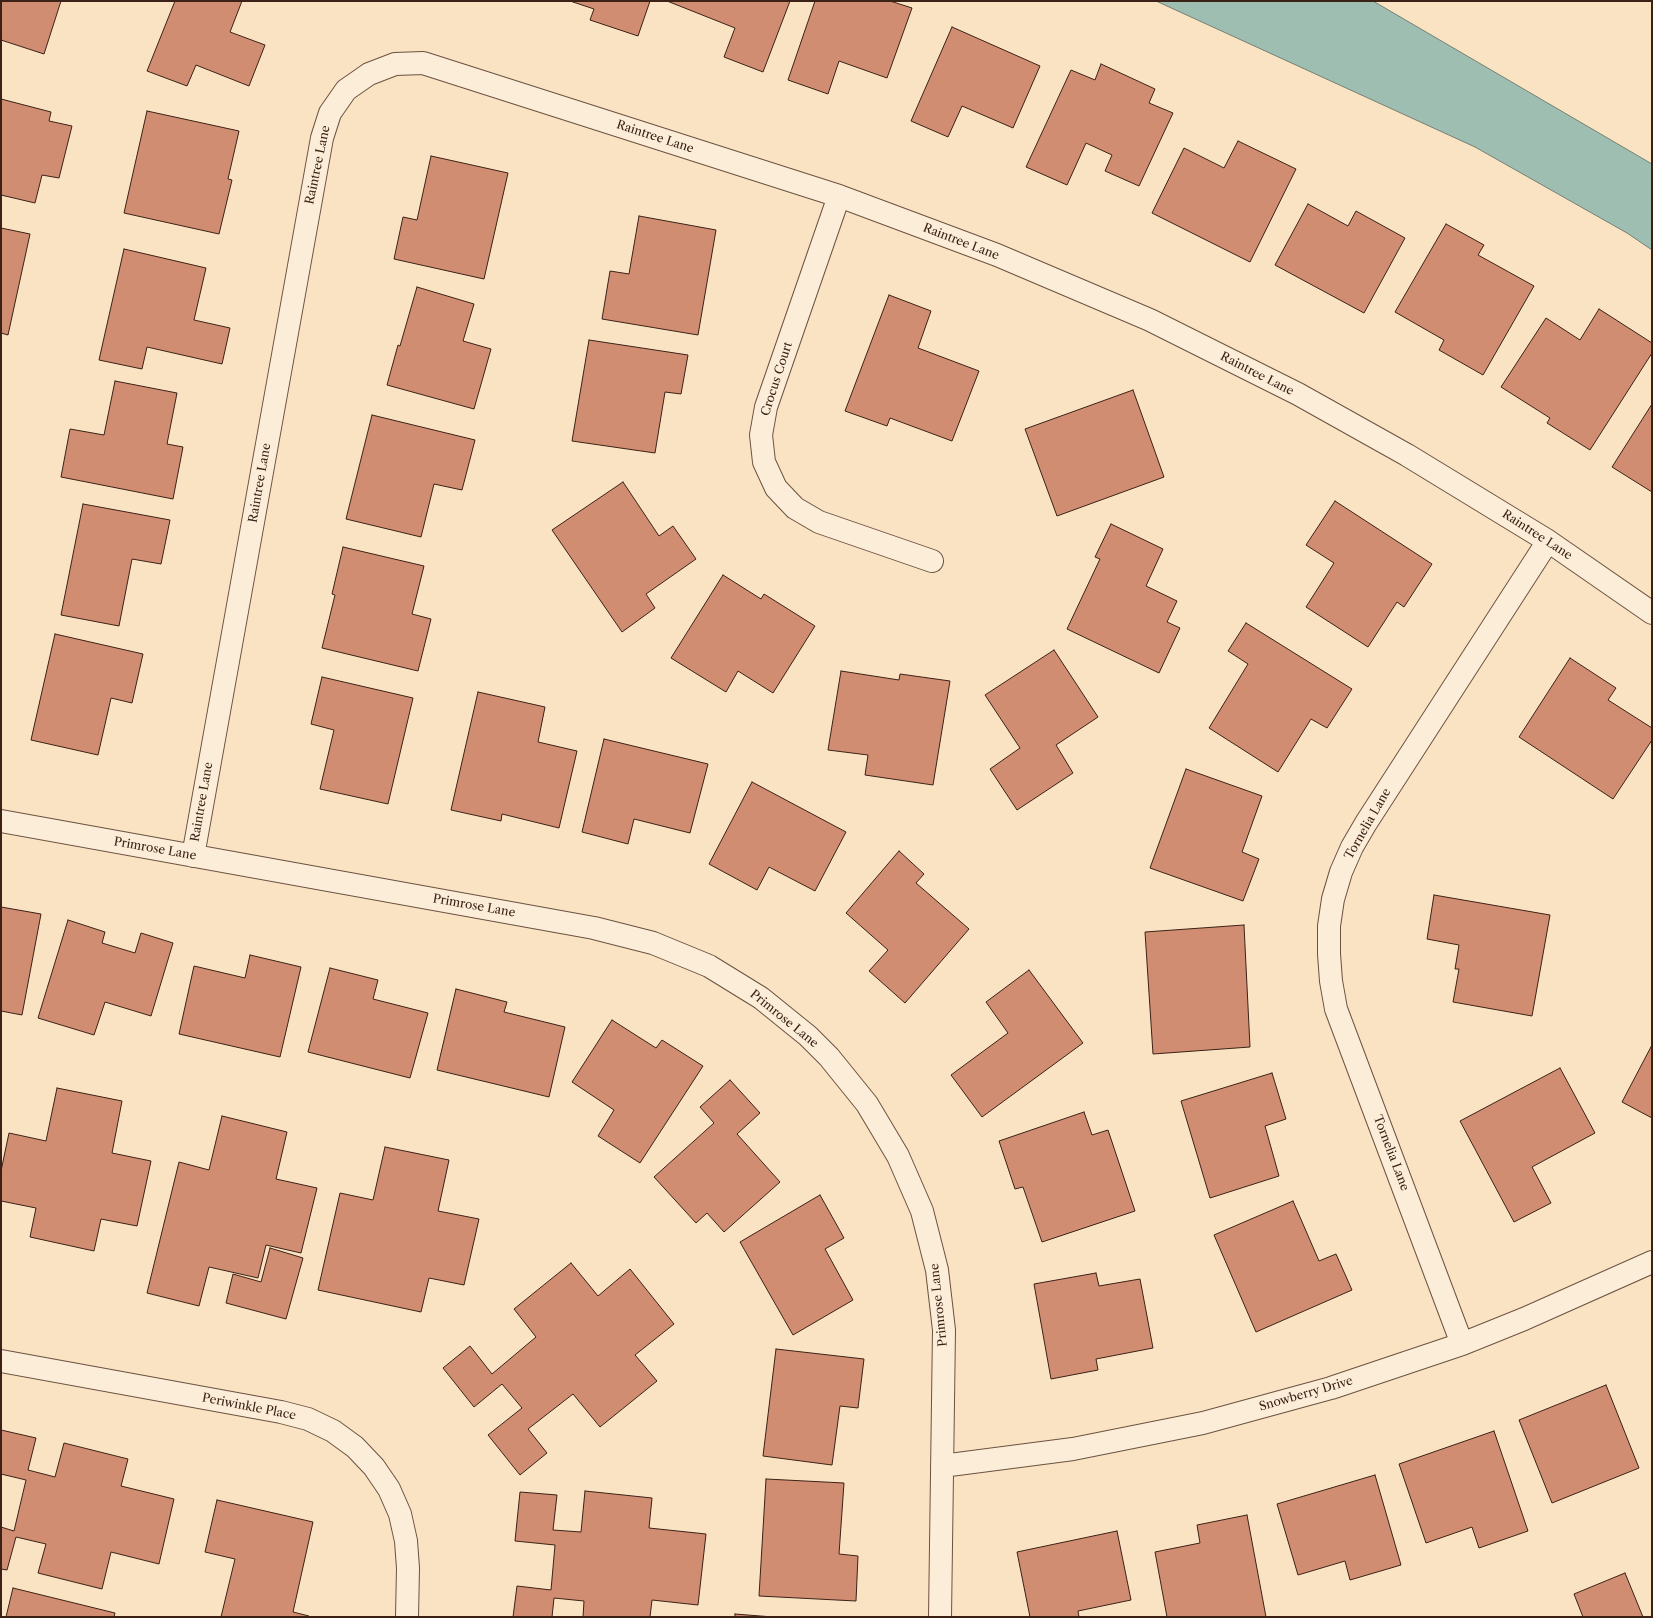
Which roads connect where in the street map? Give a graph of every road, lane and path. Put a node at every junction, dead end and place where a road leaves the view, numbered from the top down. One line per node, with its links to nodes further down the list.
1 (839, 196): 2 (street, Raintree Lane); 3 (street, Crocus Court); 6 (street, Raintree Lane)
2 (1548, 541): 4 (street, Raintree Lane); 8 (street, Tornelia Lane)
3 (932, 561)
4 (1652, 613)
5 (1, 821): 6 (street, Primrose Lane)
6 (193, 856): 10 (street, Primrose Lane)
7 (1652, 1262): 8 (street, Snowberry Drive)
8 (1462, 1344): 10 (street, Snowberry Drive)
9 (1, 1361): 11 (street, Periwinkle Place)
10 (942, 1466): 12 (street, Primrose Lane)
11 (407, 1617)
12 (940, 1617)

